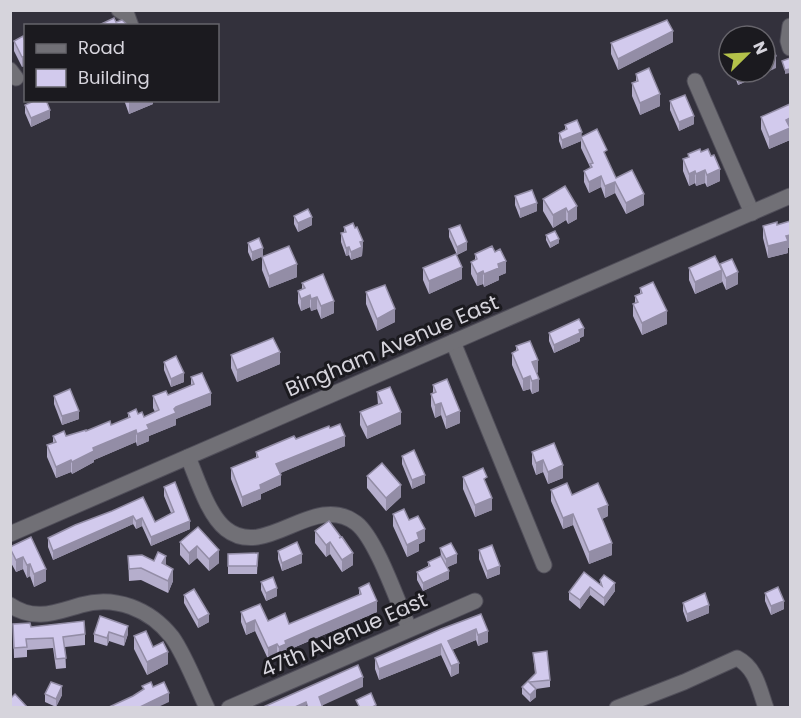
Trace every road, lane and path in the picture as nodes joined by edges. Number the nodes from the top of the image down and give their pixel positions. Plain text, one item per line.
1 (119, 10) edge
2 (131, 24) edge
3 (790, 26) edge
4 (790, 48) edge
5 (695, 81) dead end
6 (790, 196) edge
7 (752, 213) junction
8 (453, 342) junction
9 (188, 457) junction
10 (10, 534) edge
11 (544, 565) dead end
12 (475, 601) dead end
13 (10, 605) edge
14 (409, 628) junction
15 (207, 708) edge
16 (230, 708) edge
17 (617, 708) edge
18 (766, 708) edge

1 - 2 street
3 - 4 street
5 - 7 street
6 - 7 street, Bingham Avenue East
7 - 8 street, Bingham Avenue East
8 - 9 street, Bingham Avenue East
8 - 11 street
9 - 10 street, Bingham Avenue East
9 - 14 street
12 - 14 street, 47th Avenue East
13 - 15 street
14 - 16 street, 47th Avenue East
17 - 18 street

